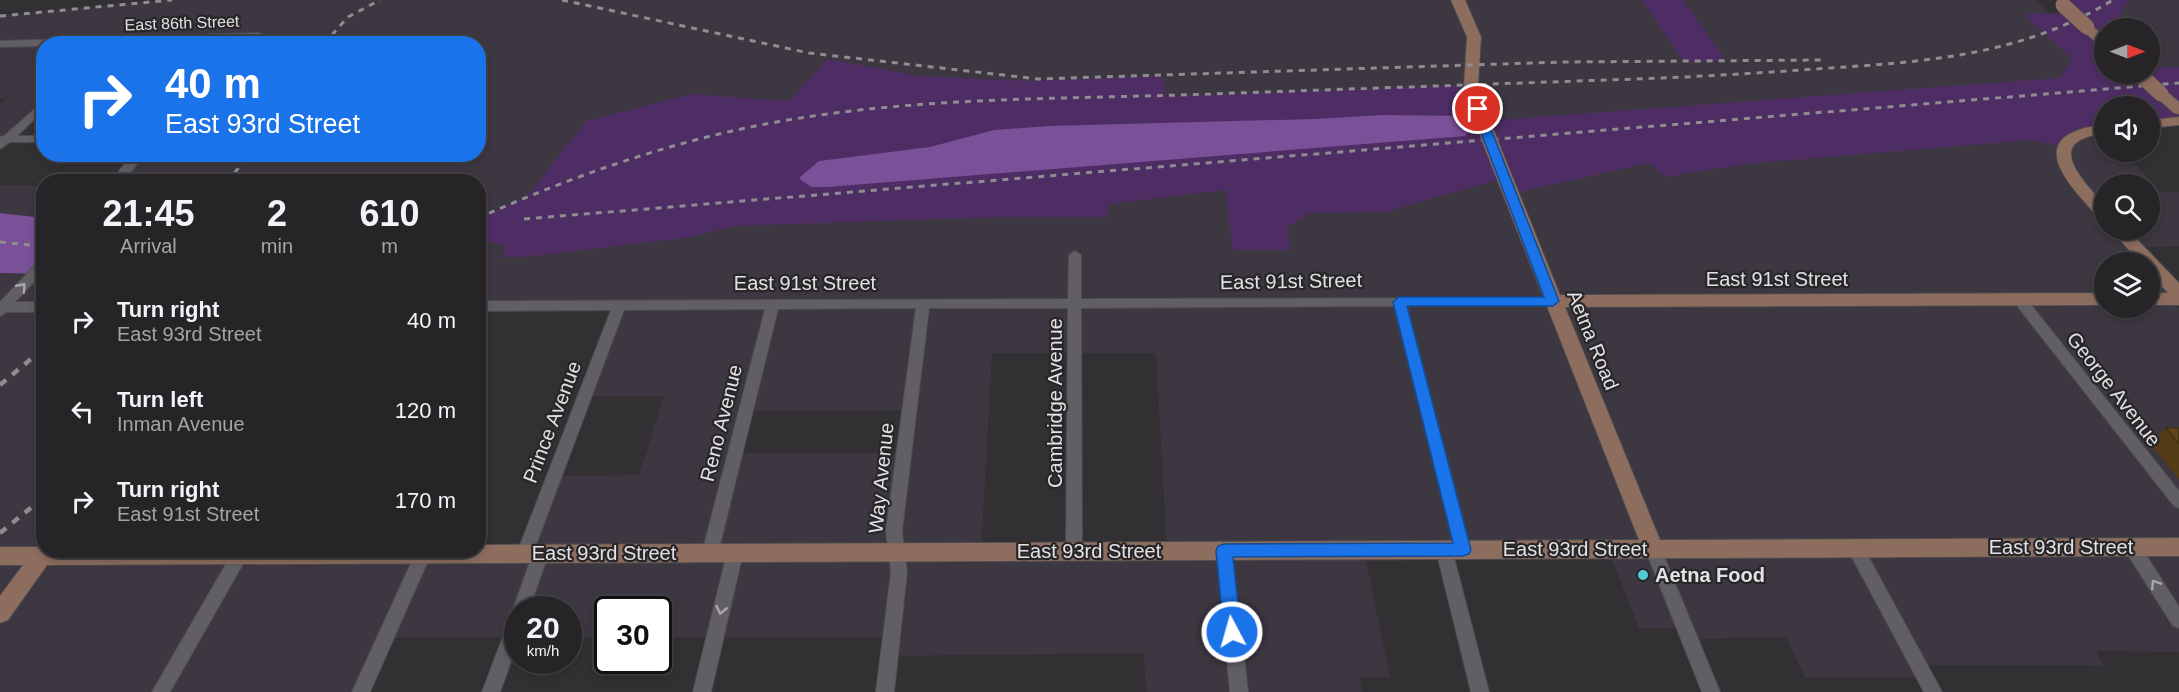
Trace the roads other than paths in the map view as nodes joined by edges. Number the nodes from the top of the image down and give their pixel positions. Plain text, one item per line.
1 (1458, 0) edge
2 (2060, 2) edge
3 (2094, 33) edge
4 (36, 43) edge
5 (0, 44) edge
6 (2150, 84) edge
7 (2179, 110) edge
8 (36, 111) edge
9 (2179, 121) edge
10 (2160, 123) edge
11 (2094, 130) edge
12 (36, 140) edge
13 (2, 142) edge
14 (133, 162) edge
15 (123, 174) edge
16 (2094, 202) edge
17 (2128, 240) edge
18 (1075, 255) dead end
19 (36, 271) edge
20 (2179, 294) edge
21 (2019, 299) junction
22 (2094, 299) edge
23 (2160, 299) edge
24 (2179, 299) edge
25 (1553, 301) junction
26 (1399, 302) junction
27 (773, 304) junction
28 (923, 304) junction
29 (1075, 304) junction
30 (486, 306) edge
31 (619, 306) junction
32 (36, 307) edge
33 (1, 309) edge
34 (2179, 502) edge
35 (2132, 547) junction
36 (2179, 547) edge
37 (1855, 548) junction
38 (1653, 549) junction
39 (1454, 550) junction
40 (1074, 551) junction
41 (1224, 551) junction
42 (896, 552) junction
43 (710, 553) junction
44 (735, 553) junction
45 (486, 554) edge
46 (533, 554) junction
47 (36, 555) edge
48 (0, 556) edge
49 (39, 558) edge
50 (238, 558) edge
51 (421, 558) edge
52 (524, 596) edge
53 (0, 613) edge
54 (2179, 621) edge
55 (504, 656) edge
56 (161, 692) edge
57 (361, 692) edge
58 (491, 692) edge
59 (702, 692) edge
60 (885, 692) edge
61 (1239, 692) edge
62 (1480, 692) edge
63 (1711, 692) edge
64 (1933, 692) edge

1 - 25 main road, Aetna Road, bridge
2 - 3 main road, bridge
4 - 5 street, East 86th Street
6 - 7 main road, bridge
8 - 13 street
9 - 10 main road
11 - 16 main road
12 - 13 street
14 - 15 street
17 - 20 main road
18 - 29 street, Cambridge Avenue
33 -> 19 street
21 - 22 main road, East 91st Street
21 - 25 main road, East 91st Street
21 - 34 street, George Avenue
23 - 24 main road
25 - 26 street, East 91st Street
25 - 38 main road, Aetna Road
26 - 29 street, East 91st Street
26 - 39 street
27 - 28 street, East 91st Street
27 - 31 street, East 91st Street
27 - 43 street, Reno Avenue
28 - 29 street, East 91st Street
28 - 42 street, Way Avenue
29 - 40 street, Cambridge Avenue
30 - 31 street, East 91st Street
31 - 46 street, Prince Avenue
32 - 33 street
35 - 36 main road, East 93rd Street
35 - 37 main road, East 93rd Street
54 -> 35 street
37 - 38 main road, East 93rd Street
37 - 64 street
38 - 39 main road, East 93rd Street
38 - 63 street, Aetna Road
39 - 41 main road, East 93rd Street
39 - 62 street
40 - 41 main road, East 93rd Street
40 - 42 main road, East 93rd Street
41 - 61 street
42 - 44 main road, East 93rd Street
42 - 60 street, Way Avenue
43 - 44 main road, East 93rd Street
43 - 46 main road, East 93rd Street
44 -> 59 street
45 - 46 main road, East 93rd Street
46 - 52 street, Prince Avenue
47 - 48 main road, East 93rd Street
49 - 53 main road
50 - 56 street
51 - 57 street
55 - 58 street

